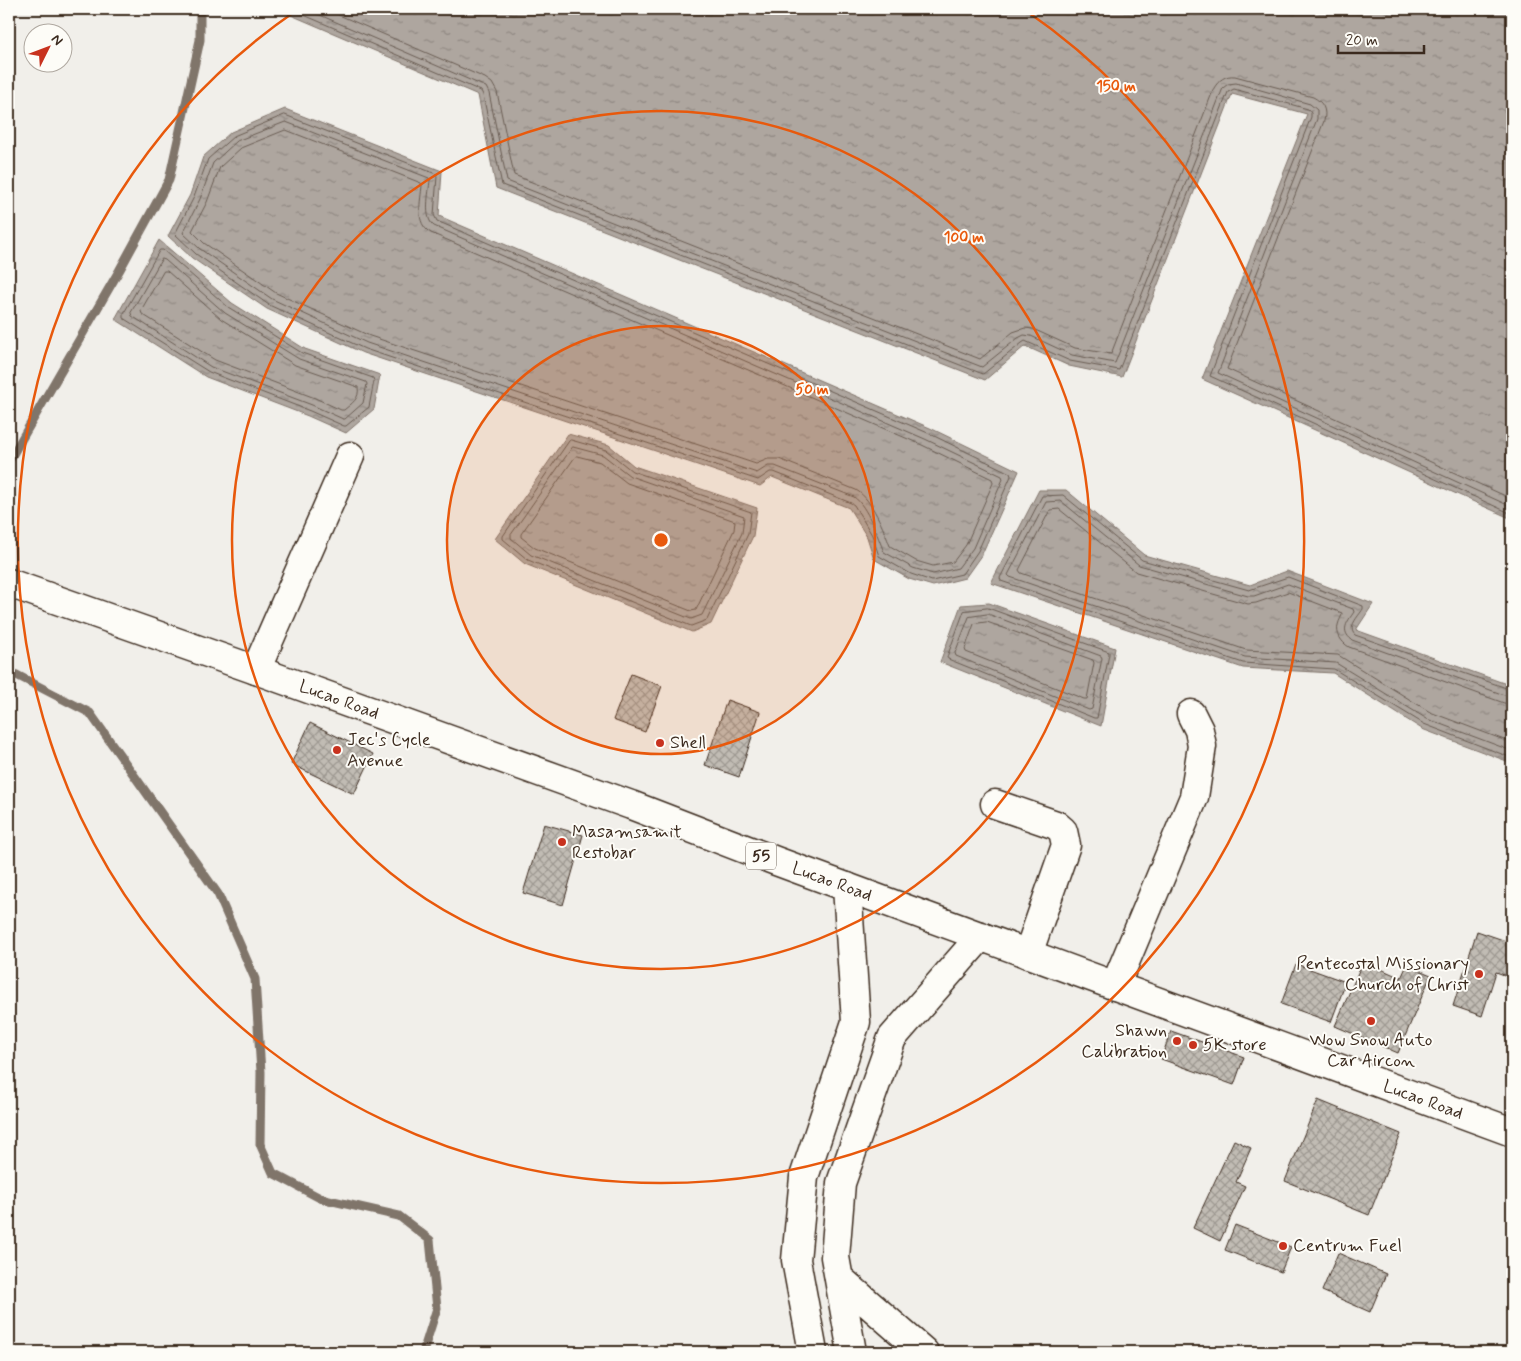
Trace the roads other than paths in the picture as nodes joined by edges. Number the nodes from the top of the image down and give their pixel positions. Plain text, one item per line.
1 (350, 456) dead end
2 (9, 583) edge
3 (256, 670) junction
4 (1191, 714) dead end
5 (995, 804) dead end
6 (847, 887) junction
7 (981, 936) junction
8 (1028, 954) junction
9 (1115, 986) junction
10 (856, 1022) junction
11 (892, 1038) junction
12 (1512, 1132) edge
13 (838, 1278) junction
14 (812, 1352) edge
15 (852, 1352) edge
16 (924, 1352) edge

1 - 3 main road
2 - 3 main road, Lucao Road / 55
3 - 6 main road, Lucao Road / 55
4 - 9 main road
5 - 8 main road
6 - 7 main road, Lucao Road / 55
6 - 10 main road
7 - 8 main road, Lucao Road / 55
7 - 11 main road
8 - 9 main road, Lucao Road / 55
9 - 12 main road, Lucao Road / 55
10 - 11 main road
10 - 14 main road
11 - 13 main road
13 - 15 main road
13 - 16 main road

